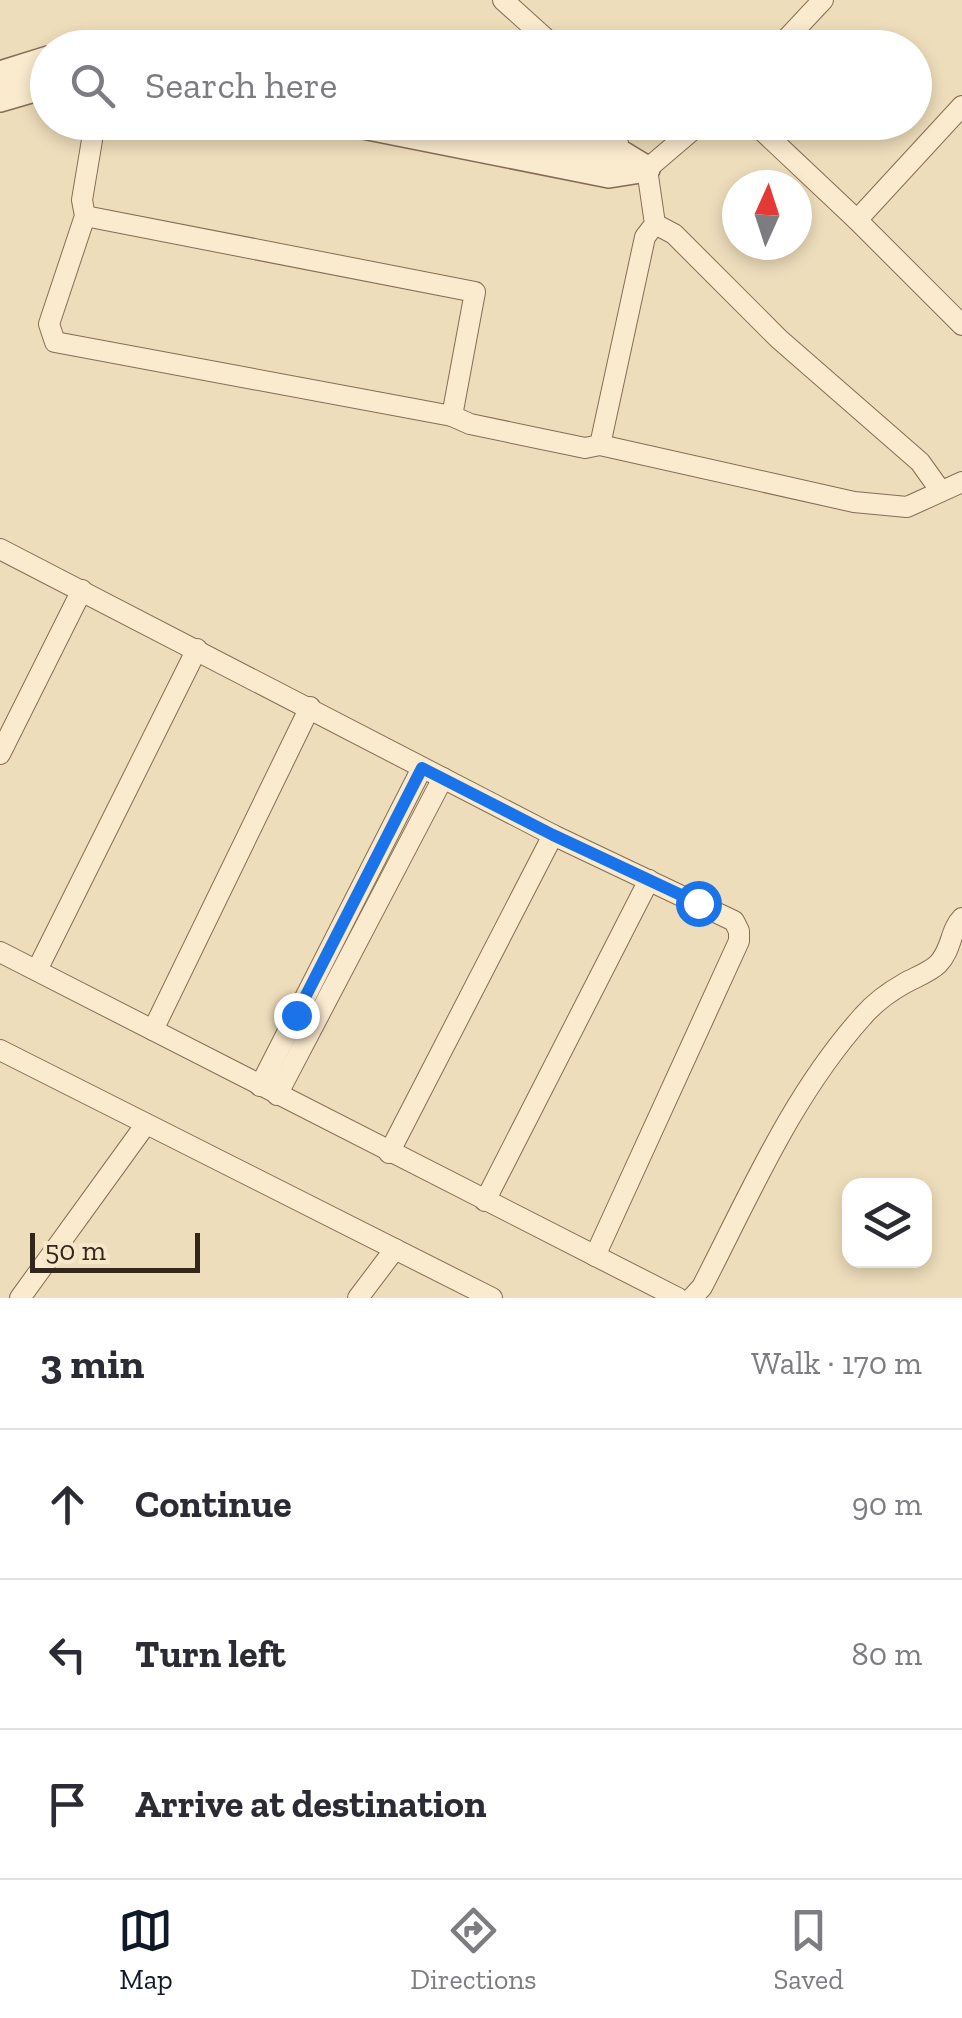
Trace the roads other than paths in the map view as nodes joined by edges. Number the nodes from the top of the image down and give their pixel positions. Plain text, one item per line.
1 (503, 0) edge
2 (823, 0) edge
3 (536, 30) edge
4 (795, 30) edge
5 (30, 65) edge
6 (0, 74) edge
7 (30, 90) edge
8 (0, 99) edge
9 (962, 106) edge
10 (932, 139) edge
11 (92, 140) edge
12 (433, 140) edge
13 (557, 140) edge
14 (618, 140) edge
15 (681, 140) edge
16 (772, 140) edge
17 (931, 140) edge
18 (620, 152) junction
19 (647, 169) junction
20 (85, 216) junction
21 (857, 220) junction
22 (654, 224) junction
23 (962, 324) edge
24 (452, 416) junction
25 (600, 445) junction
26 (962, 482) edge
27 (940, 490) junction
28 (0, 549) edge
29 (82, 590) junction
30 (197, 649) junction
31 (310, 707) junction
32 (0, 754) edge
33 (422, 768) junction
34 (442, 778) junction
35 (553, 835) junction
36 (649, 880) junction
37 (962, 918) edge
38 (0, 952) edge
39 (36, 970) junction
40 (152, 1030) junction
41 (0, 1050) edge
42 (269, 1091) junction
43 (146, 1124) junction
44 (390, 1153) junction
45 (485, 1201) junction
46 (394, 1249) junction
47 (595, 1256) junction
48 (20, 1298) edge
49 (358, 1298) edge
50 (492, 1298) edge
51 (678, 1298) edge
52 (692, 1298) edge

1 - 3 street
2 - 4 street
5 - 6 street
7 - 8 street
9 - 10 street
11 - 20 street
12 - 19 street
13 - 18 street
14 - 18 street
15 - 19 street
16 - 21 street
17 - 21 street
18 - 19 street
19 - 22 street
20 - 24 street
20 - 24 street
21 - 23 street
22 - 25 street
22 - 27 street
24 - 25 street
25 - 27 street
26 - 27 street
28 - 29 street
29 - 30 street
29 - 32 street
30 - 31 street
30 - 39 street
31 - 33 street
31 - 40 street
33 - 34 street
33 - 42 street
34 - 35 street
34 - 42 street
35 - 36 street
35 - 44 street
36 - 45 street
36 - 47 street
37 - 52 street
38 - 39 street
39 - 40 street
40 - 42 street
41 - 43 street
42 - 44 street
43 - 46 street
43 - 48 street
44 - 45 street
45 - 47 street
46 - 49 street
46 - 50 street
47 - 51 street

